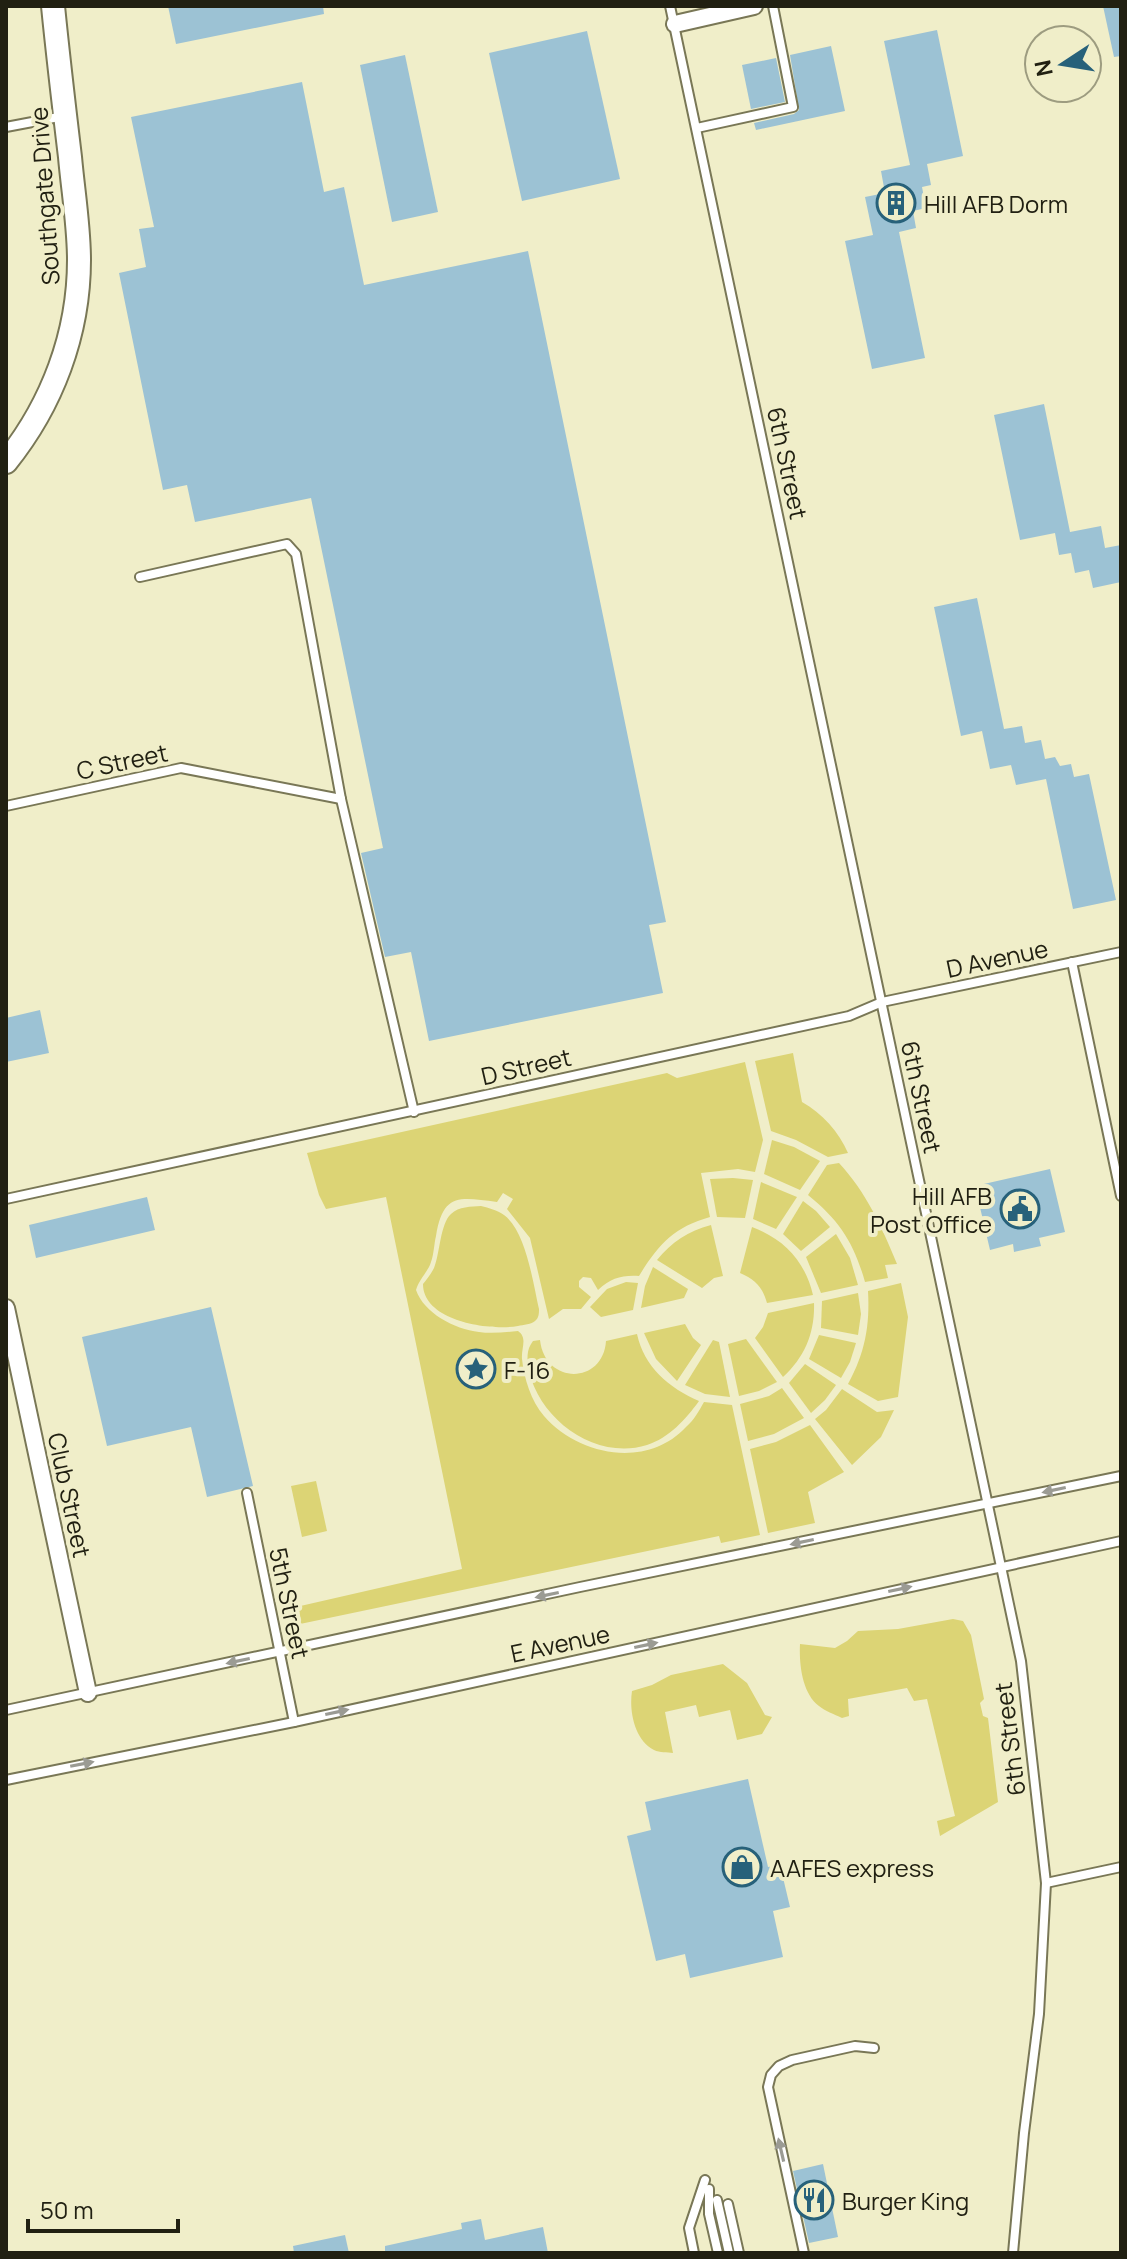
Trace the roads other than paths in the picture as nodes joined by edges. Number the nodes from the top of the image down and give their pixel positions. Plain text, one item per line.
1 (53, 6) edge
2 (670, 6) edge
3 (754, 6) edge
4 (773, 6) edge
5 (675, 24) junction
6 (65, 115) junction
7 (6, 127) edge
8 (697, 128) junction
9 (6, 462) edge
10 (140, 577) dead end
11 (341, 799) junction
12 (6, 806) edge
13 (1121, 952) edge
14 (1072, 962) junction
15 (882, 1002) junction
16 (414, 1112) junction
17 (1121, 1196) edge
18 (6, 1199) edge
19 (6, 1308) edge
20 (1121, 1476) edge
21 (247, 1493) dead end
22 (988, 1504) junction
23 (1121, 1541) edge
24 (1001, 1567) junction
25 (280, 1652) junction
26 (88, 1693) junction
27 (6, 1710) edge
28 (294, 1722) junction
29 (6, 1780) edge
30 (1121, 1867) edge
31 (1046, 1883) junction
32 (874, 2048) dead end
33 (717, 2200) dead end
34 (728, 2204) dead end
35 (694, 2253) edge
36 (718, 2253) edge
37 (729, 2253) edge
38 (739, 2253) edge
39 (804, 2253) edge
40 (1013, 2253) edge

1 - 6 main road, Southgate Drive
2 - 5 lane, 6th Street
3 - 5 street
4 - 8 lane
5 - 8 lane, 6th Street
6 - 7 lane
6 - 9 main road, Southgate Drive
8 - 15 lane, 6th Street
10 - 11 lane
11 - 12 lane, C Street
11 - 16 lane
13 - 14 lane, D Avenue
14 - 15 lane, D Avenue
14 - 17 lane
15 - 16 lane, D Street
15 - 22 lane, 6th Street
16 - 18 lane, D Street
19 - 26 street, Club Street
20 -> 22 lane, E Avenue
21 - 25 lane, 5th Street
22 - 24 lane, 6th Street
22 -> 25 lane, E Avenue
23 - 24 lane, E Avenue
28 -> 24 lane, E Avenue
24 - 31 lane, 6th Street
25 -> 26 lane, E Avenue
25 - 28 lane, 5th Street
26 - 27 lane, E Avenue
29 -> 28 lane, E Avenue
30 - 31 lane
31 - 40 lane, 6th Street
39 -> 32 lane
33 - 37 lane
34 - 38 lane
35 - 36 lane

